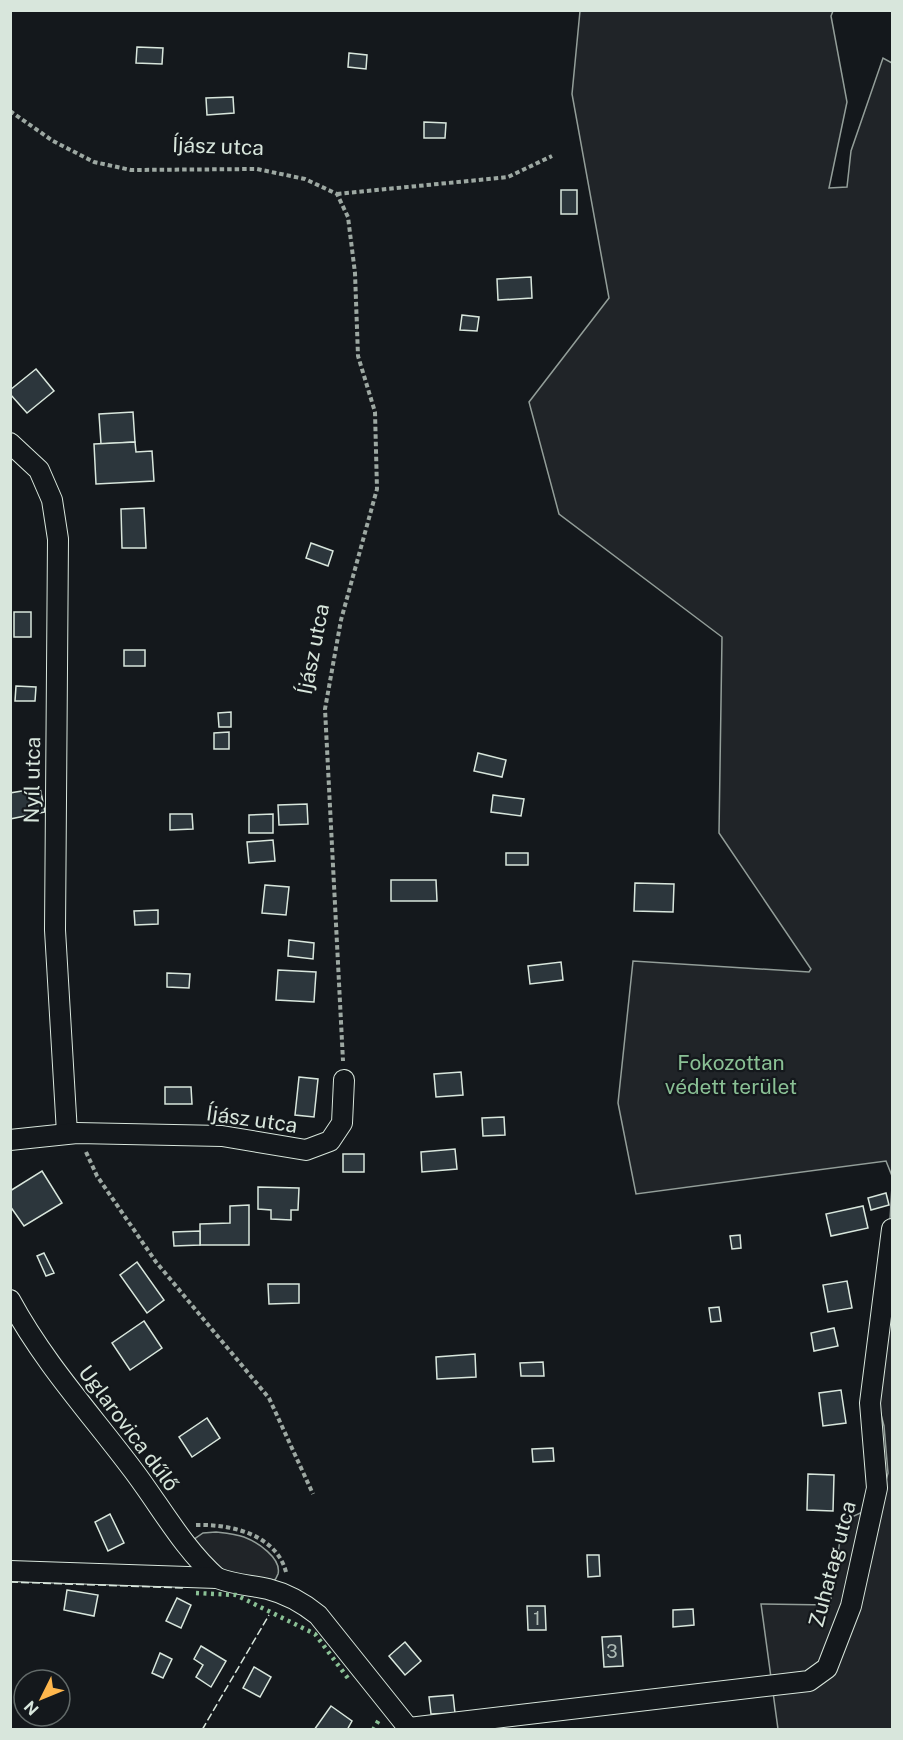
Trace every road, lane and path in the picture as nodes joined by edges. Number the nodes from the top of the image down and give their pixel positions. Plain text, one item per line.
1 (10, 111) edge
2 (552, 156) dead end
3 (337, 194) junction
4 (10, 443) edge
5 (344, 1080) joint
6 (72, 1133) junction
7 (10, 1140) edge
8 (892, 1229) edge
9 (10, 1300) edge
10 (313, 1494) dead end
11 (174, 1528) junction
12 (10, 1571) edge
13 (217, 1578) junction
14 (284, 1594) junction
15 (409, 1729) edge

1 - 3 path, Íjász utca
2 - 3 path
3 - 5 path, Íjász utca
4 - 6 street, Nyíl utca
5 - 6 street, Íjász utca
6 - 7 street, Íjász utca
6 - 10 path
8 - 15 street, Zuhatag utca
9 - 11 street, Uglarovica dűlő
11 - 13 street, Uglarovica dűlő
11 - 14 path
12 - 13 street
13 - 14 street
14 - 15 street

